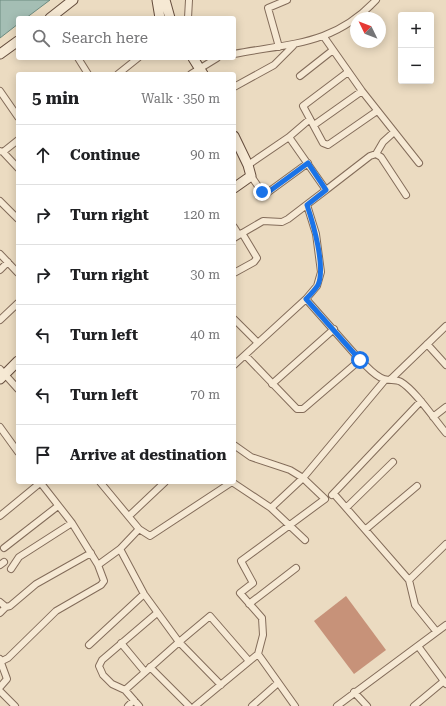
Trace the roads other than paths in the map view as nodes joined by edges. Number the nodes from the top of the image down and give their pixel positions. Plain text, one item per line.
1 (73, 0) edge
2 (157, 0) edge
3 (165, 0) edge
4 (189, 0) edge
5 (287, 0) edge
6 (376, 0) edge
7 (54, 16) edge
8 (160, 16) edge
9 (169, 16) edge
10 (188, 16) edge
11 (324, 37) junction
12 (16, 42) edge
13 (293, 45) junction
14 (279, 47) junction
15 (333, 50) junction
16 (0, 54) edge
17 (236, 54) edge
18 (79, 60) edge
19 (136, 60) edge
20 (194, 60) edge
21 (214, 60) edge
22 (202, 70) edge
23 (87, 72) edge
24 (120, 72) edge
25 (348, 72) junction
26 (300, 76) dead end
27 (236, 86) edge
28 (0, 91) edge
29 (362, 91) junction
30 (377, 111) junction
31 (16, 114) edge
32 (312, 122) junction
33 (394, 132) junction
34 (289, 137) junction
35 (236, 140) edge
36 (16, 142) edge
37 (2, 152) edge
38 (376, 154) junction
39 (308, 163) junction
40 (419, 163) dead end
41 (248, 165) junction
42 (16, 166) edge
43 (251, 176) junction
44 (236, 187) edge
45 (326, 190) junction
46 (406, 195) dead end
47 (0, 200) edge
48 (307, 205) junction
49 (16, 217) edge
50 (238, 235) edge
51 (0, 254) edge
52 (8, 262) junction
53 (0, 270) edge
54 (16, 270) edge
55 (236, 272) edge
56 (306, 299) junction
57 (16, 305) edge
58 (0, 320) edge
59 (236, 321) edge
60 (446, 326) edge
61 (334, 329) junction
62 (257, 342) junction
63 (428, 344) junction
64 (245, 355) junction
65 (360, 360) junction
66 (16, 363) edge
67 (236, 363) edge
68 (446, 365) edge
69 (2, 374) edge
70 (388, 380) junction
71 (272, 384) junction
72 (16, 387) edge
73 (421, 401) junction
74 (446, 407) edge
75 (433, 417) junction
76 (0, 427) edge
77 (446, 433) edge
78 (236, 446) edge
79 (16, 449) edge
80 (393, 462) dead end
81 (303, 478) junction
82 (38, 484) edge
83 (42, 484) edge
84 (102, 484) edge
85 (163, 484) edge
86 (229, 484) edge
87 (235, 484) edge
88 (417, 486) dead end
89 (334, 494) junction
90 (325, 499) junction
91 (58, 506) junction
92 (347, 507) junction
93 (271, 508) junction
94 (0, 516) edge
95 (129, 516) junction
96 (72, 523) junction
97 (289, 524) junction
98 (139, 529) junction
99 (366, 529) junction
100 (306, 540) dead end
101 (446, 544) edge
102 (4, 548) dead end
103 (120, 549) junction
104 (91, 553) junction
105 (98, 565) junction
106 (296, 568) dead end
107 (11, 569) dead end
108 (409, 580) junction
109 (144, 594) junction
110 (0, 602) edge
111 (249, 604) junction
112 (6, 607) junction
113 (0, 612) edge
114 (157, 612) junction
115 (446, 625) edge
116 (436, 632) junction
117 (179, 642) junction
118 (121, 643) junction
119 (89, 645) dead end
120 (418, 646) junction
121 (258, 654) junction
122 (0, 660) edge
123 (249, 661) junction
124 (150, 667) junction
125 (145, 672) junction
126 (445, 682) edge
127 (278, 683) junction
128 (221, 685) junction
129 (0, 687) edge
130 (125, 690) junction
131 (0, 691) edge
132 (354, 692) junction
133 (134, 700) junction
134 (15, 706) edge
135 (128, 706) edge
136 (139, 706) edge
137 (189, 706) edge
138 (195, 706) edge
139 (252, 706) edge
140 (295, 706) edge
141 (336, 706) edge
142 (367, 706) edge
143 (414, 706) edge

1 - 7 street
2 - 8 street
3 - 9 street
4 - 10 street
5 - 14 street
6 - 11 street
11 - 13 street
11 - 15 street
12 - 16 street
13 - 14 street
13 - 27 street
14 - 17 street
15 - 25 street
15 - 26 street
18 - 23 street
19 - 24 street
20 - 22 street
21 - 22 street
25 - 29 street
25 - 32 street
28 - 31 street
29 - 30 street
29 - 32 street
30 - 32 street
30 - 33 street
32 - 34 street
33 - 38 street
33 - 40 street
34 - 39 street
34 - 41 street
35 - 41 street
36 - 37 street
37 - 42 street
38 - 45 street
38 - 46 street
39 - 43 street
39 - 45 street
41 - 43 street
43 - 44 street
45 - 48 street
47 - 49 street
48 - 50 street
48 - 56 street
50 - 55 street
51 - 52 street
52 - 53 street
52 - 54 street
56 - 61 street
56 - 62 street
57 - 58 street
59 - 62 street
60 - 63 street
61 - 65 street
61 - 71 street
62 - 64 street
63 - 68 street
63 - 70 street
64 - 67 street
64 - 71 street
65 - 70 street
65 - 71 street
66 - 69 street
69 - 72 street
70 - 73 street
70 - 81 street
73 - 75 street
73 - 89 street
74 - 75 street
75 - 77 street
76 - 79 street
78 - 81 street
80 - 92 street
81 - 90 street
81 - 93 street
82 - 94 street
83 - 91 street
84 - 95 street
85 - 95 street
86 - 98 street
87 - 93 street
88 - 99 street
89 - 90 street
89 - 92 street
90 - 97 street
91 - 96 street
91 - 102 street
92 - 99 street
93 - 97 street
95 - 98 street
96 - 104 street
96 - 107 street
97 - 100 street
97 - 111 street
98 - 103 street
99 - 108 street
101 - 108 street
103 - 105 street
103 - 109 street
104 - 105 street
104 - 112 street
105 - 122 street
106 - 111 street
108 - 116 street
109 - 114 street
109 - 119 street
110 - 112 street
111 - 121 street
112 - 113 street
114 - 117 street
114 - 118 street
115 - 116 street
116 - 120 street
117 - 123 street
117 - 124 street
117 - 128 street
118 - 125 street
118 - 130 street
120 - 126 street
120 - 132 street
121 - 123 street
121 - 127 street
122 - 129 street
123 - 128 street
124 - 125 street
124 - 137 street
125 - 130 street
126 - 143 street
127 - 139 street
127 - 140 street
128 - 138 street
130 - 133 street
131 - 134 street
132 - 141 street
132 - 142 street
133 - 135 street
133 - 136 street

